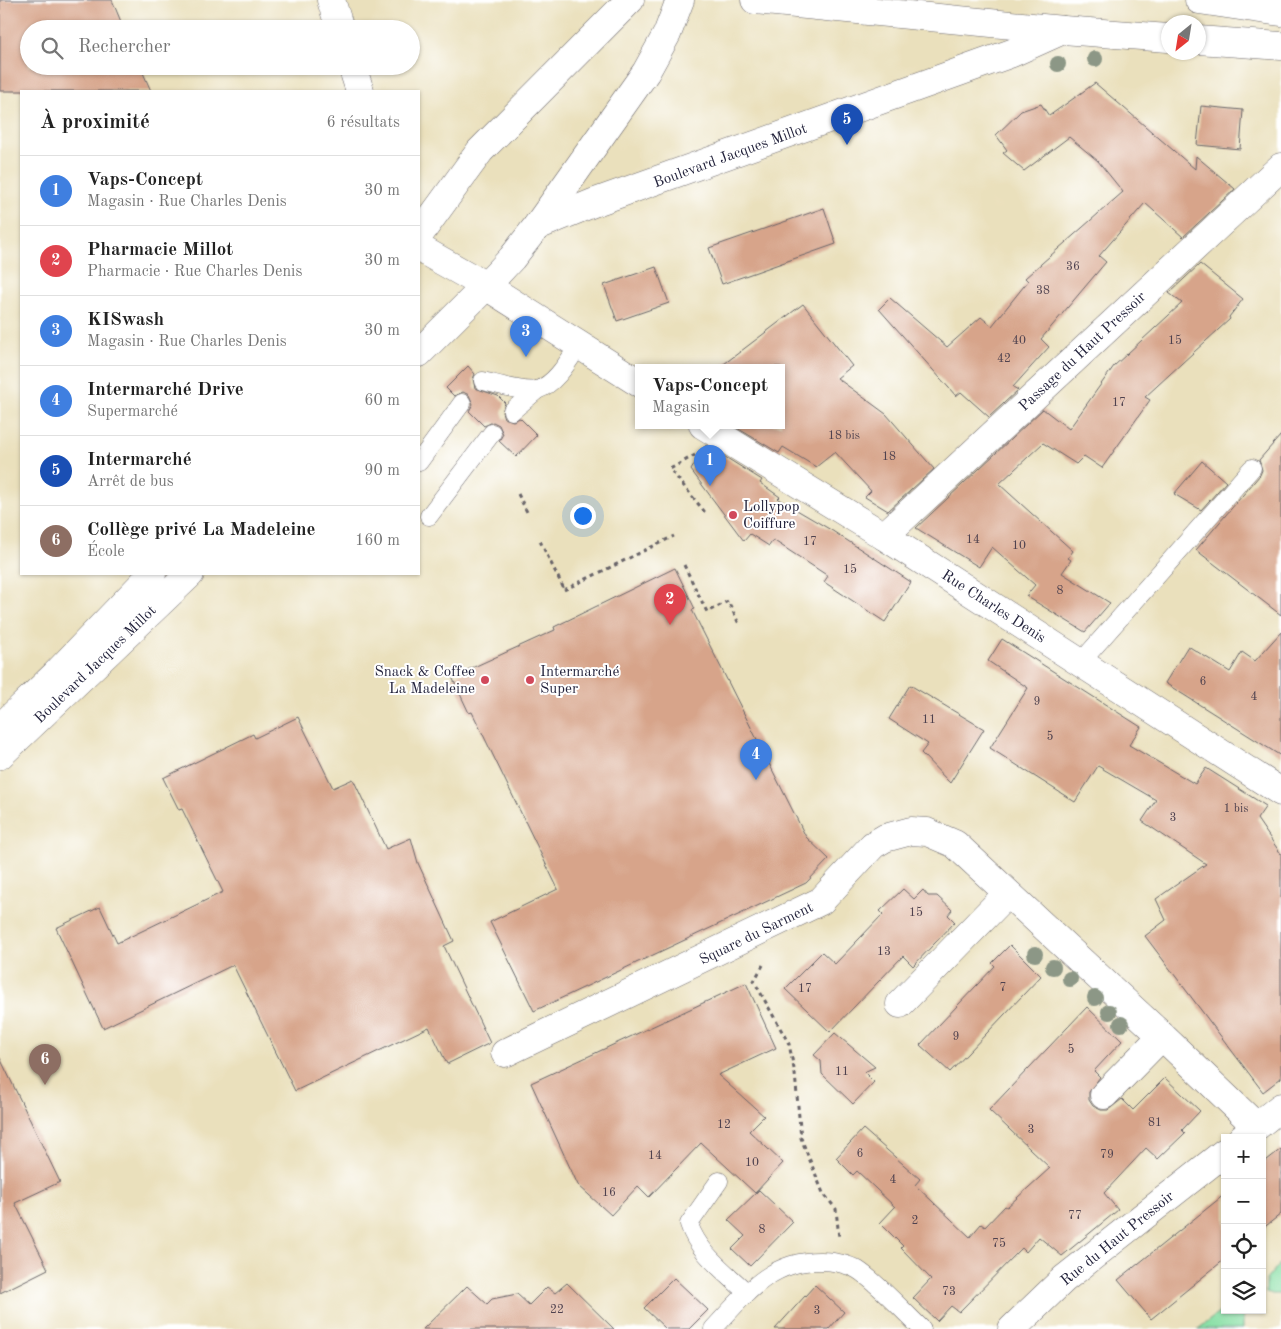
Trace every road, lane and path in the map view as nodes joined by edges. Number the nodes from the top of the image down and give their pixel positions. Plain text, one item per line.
1 (331, 0) edge
2 (630, 0) edge
3 (680, 0) edge
4 (756, 0) edge
5 (1199, 0) edge
6 (1281, 12) edge
7 (337, 20) edge
8 (1063, 30) junction
9 (1161, 37) edge
10 (1206, 41) edge
11 (1281, 46) edge
12 (355, 75) edge
13 (360, 90) edge
14 (1281, 167) edge
15 (537, 226) junction
16 (420, 233) edge
17 (420, 249) edge
18 (486, 286) junction
19 (579, 344) junction
20 (420, 353) edge
21 (635, 379) edge
22 (483, 381) dead end
23 (537, 390) junction
24 (462, 403) dead end
25 (512, 411) dead end
26 (713, 431) edge
27 (492, 433) dead end
28 (699, 452) dead end
29 (420, 461) edge
30 (1252, 468) dead end
31 (518, 494) dead end
32 (528, 514) dead end
33 (700, 514) dead end
34 (429, 516) dead end
35 (674, 536) dead end
36 (884, 536) junction
37 (540, 541) dead end
38 (684, 565) dead end
39 (151, 575) edge
40 (189, 575) edge
41 (740, 626) dead end
42 (1081, 662) junction
43 (0, 728) edge
44 (0, 755) edge
45 (1281, 792) edge
46 (1007, 894) junction
47 (766, 958) dead end
48 (900, 1004) dead end
49 (1162, 1036) junction
50 (505, 1053) dead end
51 (1104, 1095) dead end
52 (1281, 1107) edge
53 (1249, 1132) edge
54 (1221, 1155) edge
55 (719, 1181) dead end
56 (839, 1244) dead end
57 (748, 1293) junction
58 (713, 1329) edge
59 (922, 1329) edge
60 (1012, 1329) edge

1 - 7 street
2 - 16 street
3 - 15 street
4 - 8 street, Boulevard Jacques Millot
5 - 6 street
8 - 9 street, Boulevard Jacques Millot
8 - 15 street, Boulevard Jacques Millot
10 - 11 street
12 - 13 street
14 - 36 street, Passage du Haut Pressoir
15 - 18 street
17 - 18 street
18 - 19 street
18 - 20 street
19 - 21 street
19 - 23 lane
22 - 23 lane
23 - 25 lane
24 - 29 lane
26 - 36 street, Rue Charles Denis
27 - 34 lane
28 - 33 path
30 - 42 lane
31 - 32 path
35 - 37 path
36 - 42 street, Rue Charles Denis
38 - 41 path
39 - 43 street, Boulevard Jacques Millot
40 - 44 street, Boulevard Jacques Millot
42 - 45 street, Rue Charles Denis
46 - 48 street
46 - 49 street, Square du Sarment
46 - 50 street, Square du Sarment
47 - 56 path
49 - 51 street
49 - 53 street, Square du Sarment
52 - 53 street
54 - 60 street, Rue du Haut Pressoir
55 - 57 lane
57 - 58 lane
57 - 59 lane

